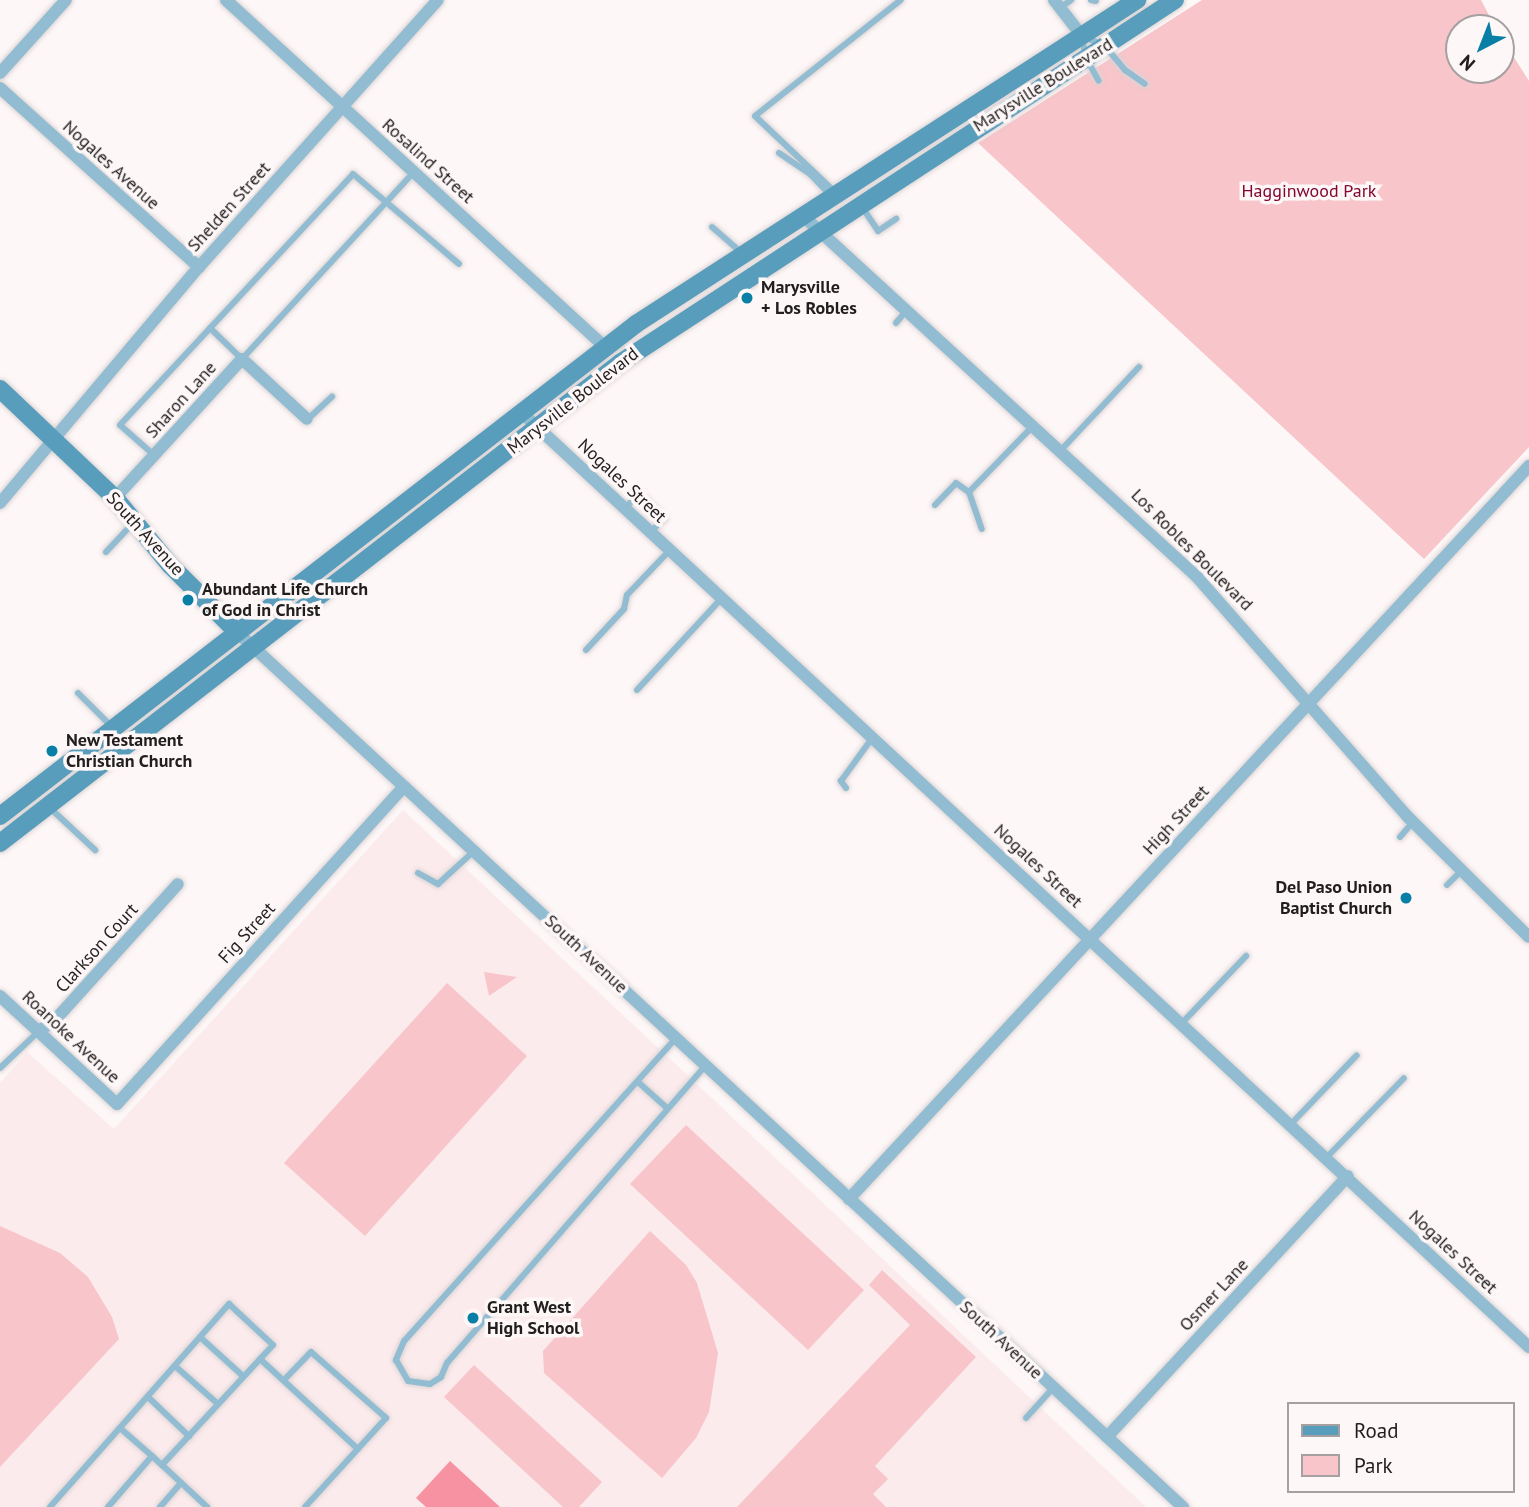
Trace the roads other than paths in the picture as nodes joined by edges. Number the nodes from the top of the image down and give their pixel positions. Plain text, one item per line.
1 (66, 0) edge
2 (226, 0) edge
3 (438, 0) edge
4 (901, 0) edge
5 (1071, 0) edge
6 (1137, 0) edge
7 (1175, 0) edge
8 (1057, 4) edge
9 (1082, 36) junction
10 (1104, 46) junction
11 (1086, 58) junction
12 (0, 73) edge
13 (1099, 81) dead end
14 (1145, 84) dead end
15 (0, 88) edge
16 (343, 107) junction
17 (779, 153) dead end
18 (414, 172) junction
19 (834, 195) junction
20 (387, 203) junction
21 (859, 203) junction
22 (802, 215) junction
23 (896, 219) dead end
24 (712, 227) dead end
25 (819, 230) junction
26 (743, 255) junction
27 (458, 264) dead end
28 (199, 267) junction
29 (907, 310) junction
30 (895, 323) dead end
31 (209, 328) junction
32 (606, 347) junction
33 (242, 359) junction
34 (620, 363) junction
35 (1139, 367) dead end
36 (0, 389) edge
37 (332, 397) dead end
38 (522, 412) junction
39 (307, 419) joint
40 (1034, 425) junction
41 (539, 428) junction
42 (53, 443) junction
43 (1061, 450) junction
44 (154, 455) junction
45 (1529, 466) edge
46 (969, 492) junction
47 (452, 495) junction
48 (115, 498) junction
49 (0, 503) edge
50 (935, 505) dead end
51 (625, 508) junction
52 (385, 517) junction
53 (134, 522) junction
54 (982, 529) dead end
55 (651, 532) junction
56 (670, 550) junction
57 (106, 552) dead end
58 (349, 575) junction
59 (722, 598) junction
60 (237, 632) junction
61 (254, 648) junction
62 (586, 650) dead end
63 (637, 690) dead end
64 (78, 693) dead end
65 (1310, 702) junction
66 (114, 728) junction
67 (873, 737) junction
68 (404, 786) junction
69 (846, 788) dead end
70 (48, 807) junction
71 (0, 816) edge
72 (1413, 822) junction
73 (1400, 837) dead end
74 (0, 843) edge
75 (95, 850) dead end
76 (476, 850) junction
77 (1460, 872) junction
78 (418, 873) dead end
79 (178, 884) dead end
80 (1447, 886) dead end
81 (1529, 937) edge
82 (1090, 938) junction
83 (1246, 956) dead end
84 (0, 996) edge
85 (1182, 1023) junction
86 (39, 1031) junction
87 (676, 1038) junction
88 (1357, 1055) dead end
89 (705, 1066) junction
90 (0, 1068) edge
91 (1404, 1078) dead end
92 (638, 1082) junction
93 (117, 1104) joint
94 (667, 1108) junction
95 (1291, 1124) junction
96 (1327, 1157) junction
97 (1348, 1176) junction
98 (849, 1199) junction
99 (200, 1337) junction
100 (1529, 1347) edge
101 (260, 1359) junction
102 (175, 1366) junction
103 (243, 1376) junction
104 (284, 1380) junction
105 (1053, 1388) junction
106 (148, 1397) junction
107 (218, 1404) junction
108 (1026, 1418) dead end
109 (120, 1428) junction
110 (189, 1436) junction
111 (1107, 1437) junction
112 (358, 1449) junction
113 (152, 1456) junction
114 (162, 1465) junction
115 (181, 1483) junction
116 (50, 1507) edge
117 (108, 1507) edge
118 (160, 1507) edge
119 (207, 1507) edge
120 (305, 1507) edge
121 (1183, 1507) edge

1 - 12 street
2 - 16 street, Rosalind Street
3 - 16 street, Shelden Street
4 - 19 lane
5 - 8 lane
6 - 9 main road, Marysville Boulevard
7 - 10 main road, Marysville Boulevard
8 - 9 street
9 - 10 lane
9 - 11 lane
9 - 19 main road, Marysville Boulevard
10 - 11 main road, Marysville Boulevard
10 - 14 lane
11 - 13 lane
11 - 21 main road, Marysville Boulevard
15 - 28 street, Nogales Avenue
16 - 18 street, Rosalind Street
16 - 28 street, Shelden Street
17 - 19 lane
18 - 20 lane
18 - 32 street, Rosalind Street
19 - 22 main road, Marysville Boulevard
20 - 27 lane
20 - 31 lane
20 - 33 lane
21 - 23 lane
21 - 25 main road, Marysville Boulevard
22 - 25 street, Los Robles Boulevard
22 - 26 main road, Marysville Boulevard
24 - 26 lane
25 - 29 street, Los Robles Boulevard
25 - 34 main road, Marysville Boulevard
26 - 32 main road, Marysville Boulevard
28 - 42 street, Shelden Street
29 - 30 lane
29 - 40 street, Los Robles Boulevard
31 - 33 lane
31 - 44 lane
32 - 34 main road
32 - 38 main road, Marysville Boulevard
33 - 39 street, Sharon Lane
33 - 44 street, Sharon Lane
34 - 41 main road, Marysville Boulevard
35 - 43 lane
36 - 42 main road, South Avenue
37 - 39 lane
38 - 41 street, Nogales Street
38 - 52 main road, Marysville Boulevard
40 - 43 street, Los Robles Boulevard
40 - 46 lane
41 - 47 main road, Marysville Boulevard
41 - 51 street, Nogales Street
42 - 48 main road, South Avenue
42 - 49 street, Shelden Street
43 - 65 street, Los Robles Boulevard
44 - 48 street, Sharon Lane
45 - 65 street, High Street
46 - 50 lane
46 - 54 lane
47 - 52 main road
47 - 58 main road, Marysville Boulevard
48 - 53 main road, South Avenue
51 - 55 street, Nogales Street
51 - 55 lane
52 - 58 main road
52 - 60 main road, Marysville Boulevard
53 - 57 lane
53 - 60 main road, South Avenue
55 - 56 street, Nogales Street
56 - 59 street, Nogales Street
56 - 62 lane
58 - 61 main road, Marysville Boulevard
59 - 63 lane
59 - 67 street, Nogales Street
60 - 61 street, South Avenue
60 - 66 main road, Marysville Boulevard
61 - 68 street, South Avenue
61 - 70 main road, Marysville Boulevard
64 - 66 lane
65 - 72 street, Los Robles Boulevard
65 - 82 street, High Street
66 - 71 main road, Marysville Boulevard
67 - 69 lane
67 - 82 street, Nogales Street
68 - 76 street, South Avenue
68 - 93 street, Fig Street
70 - 74 main road, Marysville Boulevard
70 - 75 lane
72 - 73 lane
72 - 77 street, Los Robles Boulevard
76 - 78 lane
76 - 87 street, South Avenue
77 - 80 lane
77 - 81 street, Los Robles Boulevard
79 - 86 street, Clarkson Court
82 - 85 street, Nogales Street
82 - 98 street, High Street
83 - 85 lane
84 - 86 street, Roanoke Avenue
85 - 95 street, Nogales Street
86 - 90 lane
86 - 93 street, Roanoke Avenue
87 - 89 street, South Avenue
87 - 92 lane
88 - 95 lane
89 - 94 lane
89 - 98 street, South Avenue
91 - 96 lane
92 - 94 lane
92 - 94 lane
95 - 96 street, Nogales Street
96 - 97 street, Nogales Street
97 - 100 street, Nogales Street
97 - 111 street, Osmer Lane
98 - 105 street, South Avenue
99 - 101 lane
99 - 102 lane
99 - 103 lane
101 - 103 lane
101 - 104 lane
102 - 106 lane
102 - 107 lane
103 - 107 lane
104 - 112 lane
104 - 112 lane
105 - 108 lane
105 - 111 street, South Avenue
106 - 109 lane
106 - 110 lane
107 - 110 lane
109 - 113 lane
109 - 116 lane
110 - 114 lane
111 - 121 street, South Avenue
112 - 120 lane
113 - 114 lane
113 - 117 lane
114 - 115 lane
115 - 118 lane
115 - 119 lane

